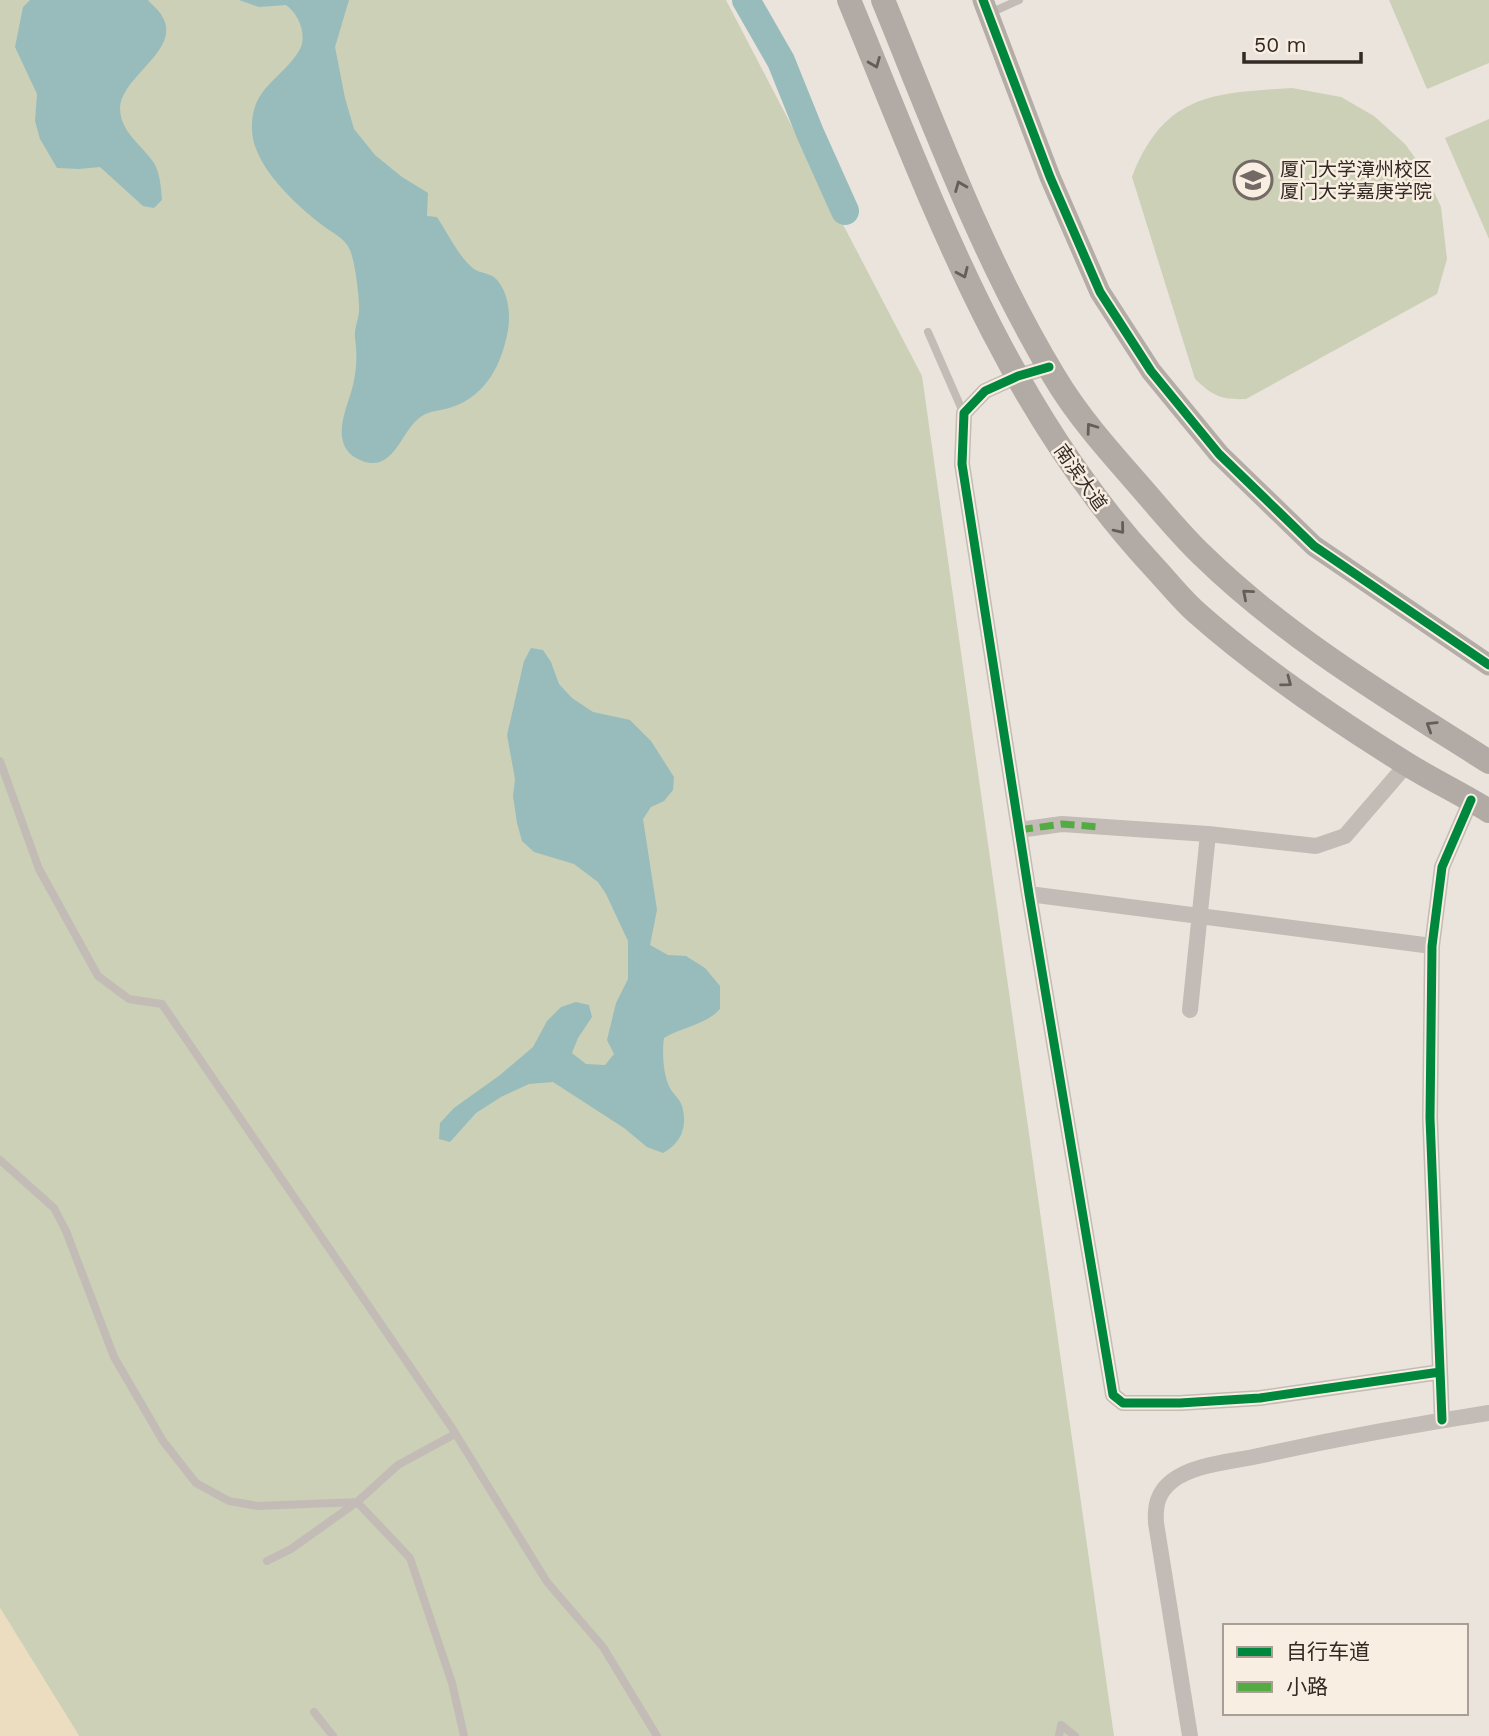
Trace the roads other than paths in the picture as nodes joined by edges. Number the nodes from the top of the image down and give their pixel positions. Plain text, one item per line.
1 (849, 0) edge
2 (883, 0) edge
3 (1019, 0) edge
4 (985, 7) edge
5 (928, 332) dead end
6 (1049, 367) junction
7 (1018, 376) junction
8 (964, 413) junction
9 (1489, 665) edge
10 (0, 761) edge
11 (1489, 762) edge
12 (1406, 764) junction
13 (1480, 805) edge
14 (1019, 830) junction
15 (1208, 834) junction
16 (1030, 894) junction
17 (1199, 916) junction
18 (1432, 946) junction
19 (1190, 1010) dead end
20 (0, 1160) edge
21 (1440, 1372) junction
22 (1489, 1413) edge
23 (1442, 1420) junction
24 (455, 1434) junction
25 (357, 1502) junction
26 (267, 1561) dead end
27 (314, 1712) dead end
28 (333, 1736) edge
29 (464, 1736) edge
30 (657, 1736) edge
31 (1059, 1736) edge
32 (1075, 1736) edge
33 (1190, 1736) edge

1 -> 7 main road, 南滨大道
6 -> 2 main road, 南滨大道
3 - 4 lane
4 - 9 street
5 - 8 lane
6 - 7 street
11 -> 6 main road, 南滨大道
7 - 8 street
7 -> 12 main road, 南滨大道
8 - 14 street
10 - 24 lane
12 - 13 main road, 南滨大道
12 - 15 street
13 - 18 street
14 - 15 street
14 - 16 street
15 - 17 street
16 - 17 street
16 - 21 street
17 - 18 street
17 - 19 street
18 - 21 street
20 - 25 lane
21 - 23 street
22 - 23 street
23 - 33 street
24 - 25 lane
24 - 30 lane
25 - 26 lane
25 - 29 lane
27 - 28 lane
31 - 32 lane

